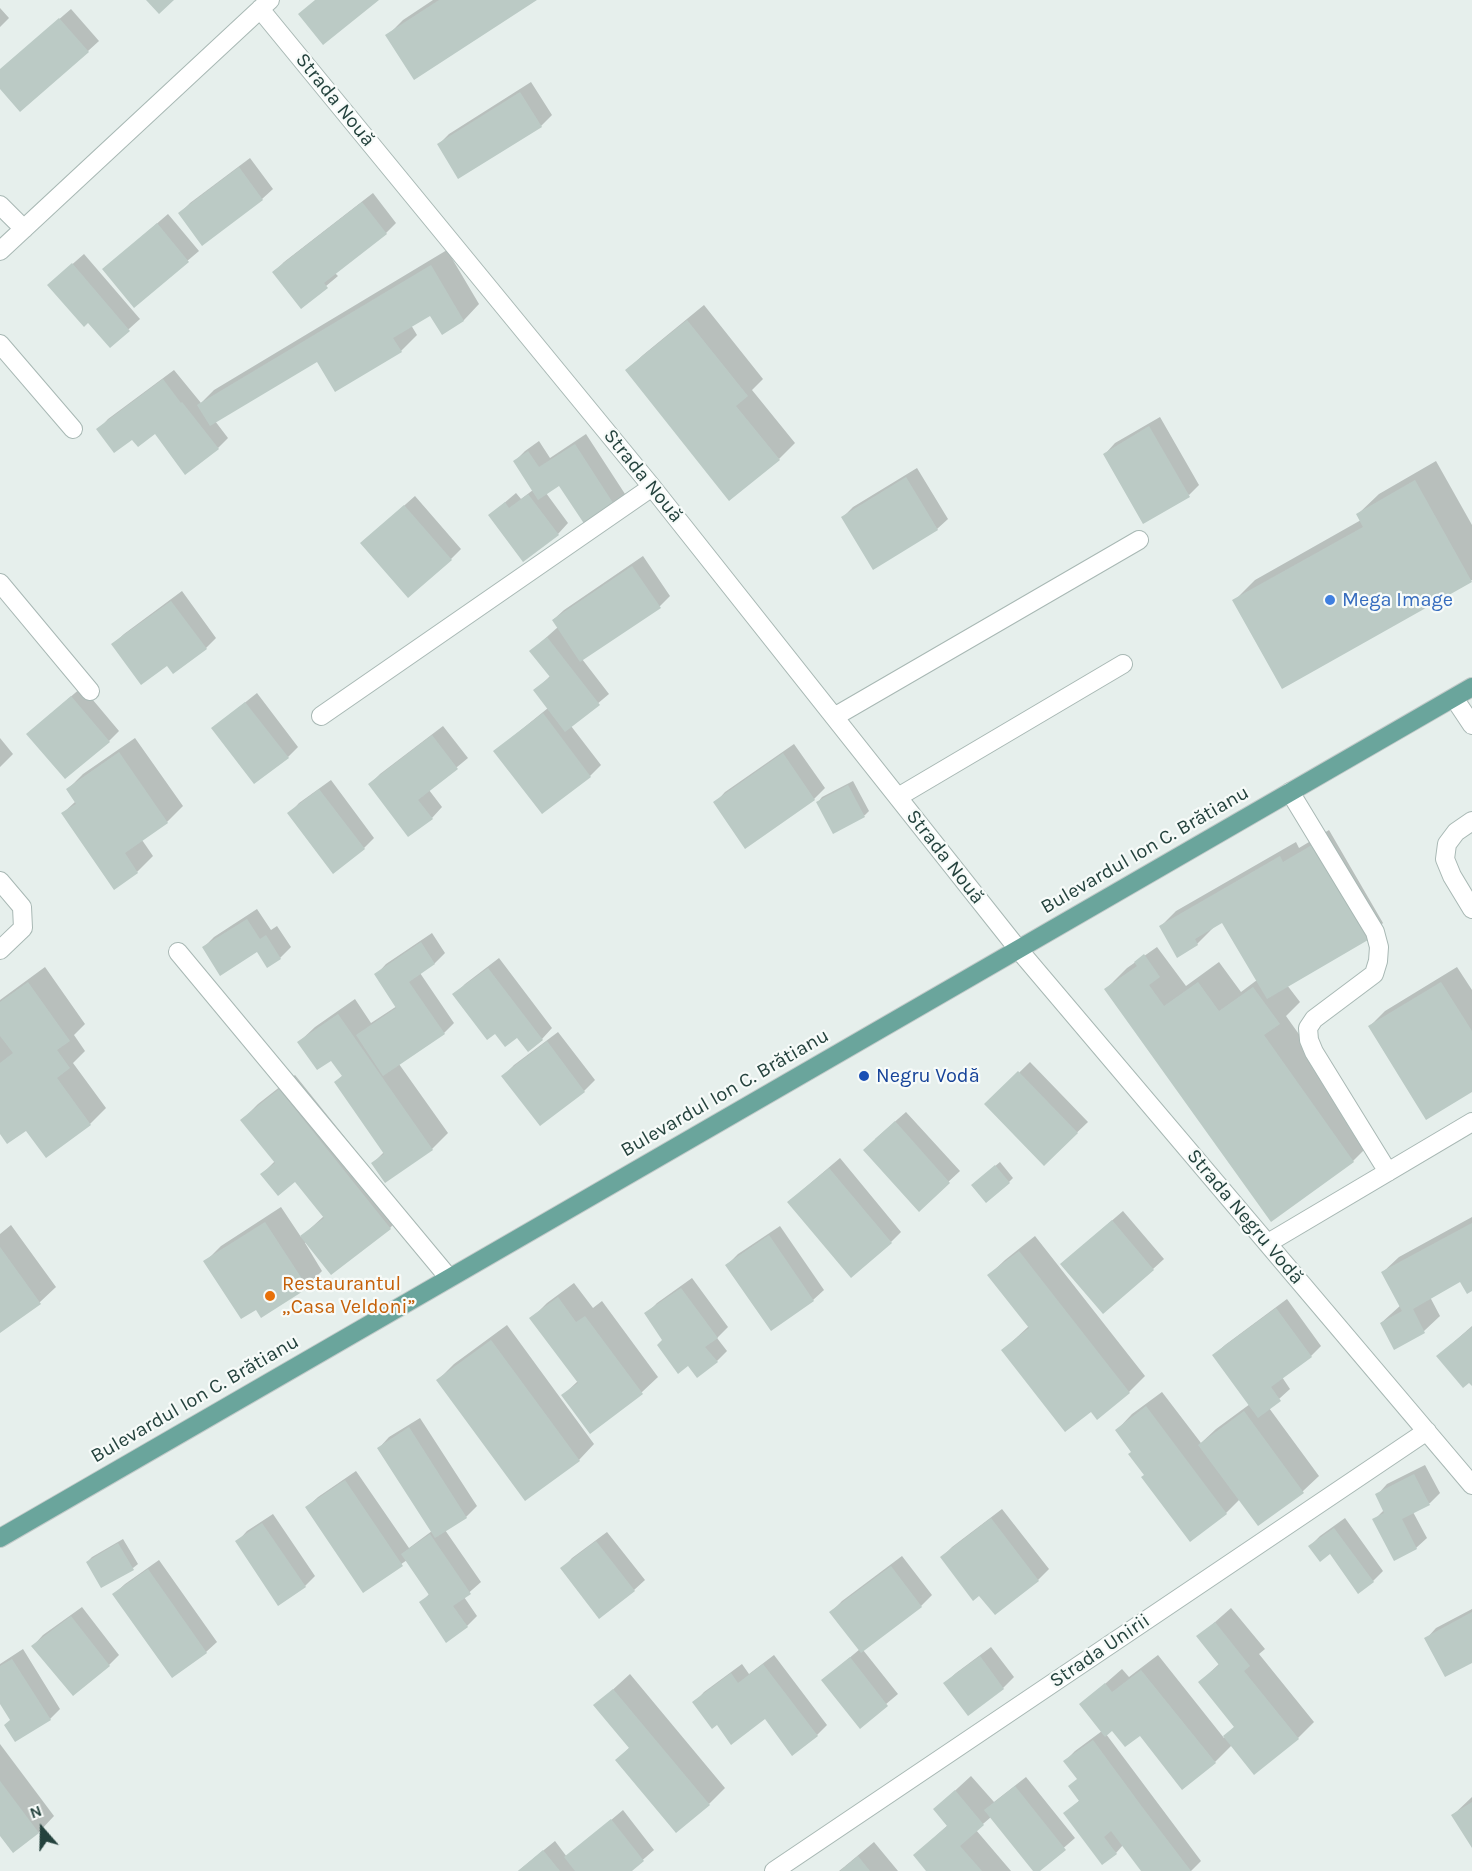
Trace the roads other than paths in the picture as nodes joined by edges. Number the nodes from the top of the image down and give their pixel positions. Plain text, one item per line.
1 (265, 4) edge
2 (0, 205) edge
3 (24, 229) junction
4 (0, 250) edge
5 (0, 345) edge
6 (73, 429) dead end
7 (652, 487) junction
8 (1138, 540) dead end
9 (0, 583) edge
10 (1123, 664) dead end
11 (1472, 687) edge
12 (90, 691) dead end
13 (1454, 698) junction
14 (321, 716) dead end
15 (834, 717) junction
16 (1472, 725) edge
17 (1290, 792) junction
18 (898, 797) junction
19 (1472, 821) edge
20 (0, 881) edge
21 (1472, 909) edge
22 (1018, 949) junction
23 (0, 950) edge
24 (178, 952) dead end
25 (1472, 1122) edge
26 (1388, 1172) junction
27 (1268, 1243) junction
28 (449, 1278) junction
29 (1427, 1431) junction
30 (1472, 1485) edge
31 (0, 1538) edge
32 (774, 1871) edge

1 - 3 street, Strada Nouă
1 - 7 street, Strada Nouă
2 - 3 street
3 - 4 street, Strada Nouă
5 - 6 street
7 - 14 street
7 - 15 street, Strada Nouă
8 - 15 street
9 - 12 street
10 - 18 street
11 - 13 main road, Bulevardul Ion C. Brătianu
13 - 16 street
13 - 17 main road, Bulevardul Ion C. Brătianu
15 - 18 street, Strada Nouă
17 - 22 main road, Bulevardul Ion C. Brătianu
17 - 26 street
18 - 22 street, Strada Nouă
19 - 21 street
20 - 23 street
22 - 27 street, Strada Negru Vodă
22 - 28 main road, Bulevardul Ion C. Brătianu
24 - 28 street
25 - 26 street
26 - 27 street
27 - 29 street, Strada Negru Vodă
28 - 31 main road, Bulevardul Ion C. Brătianu
29 - 30 street, Strada Negru Vodă
29 - 32 street, Strada Unirii

